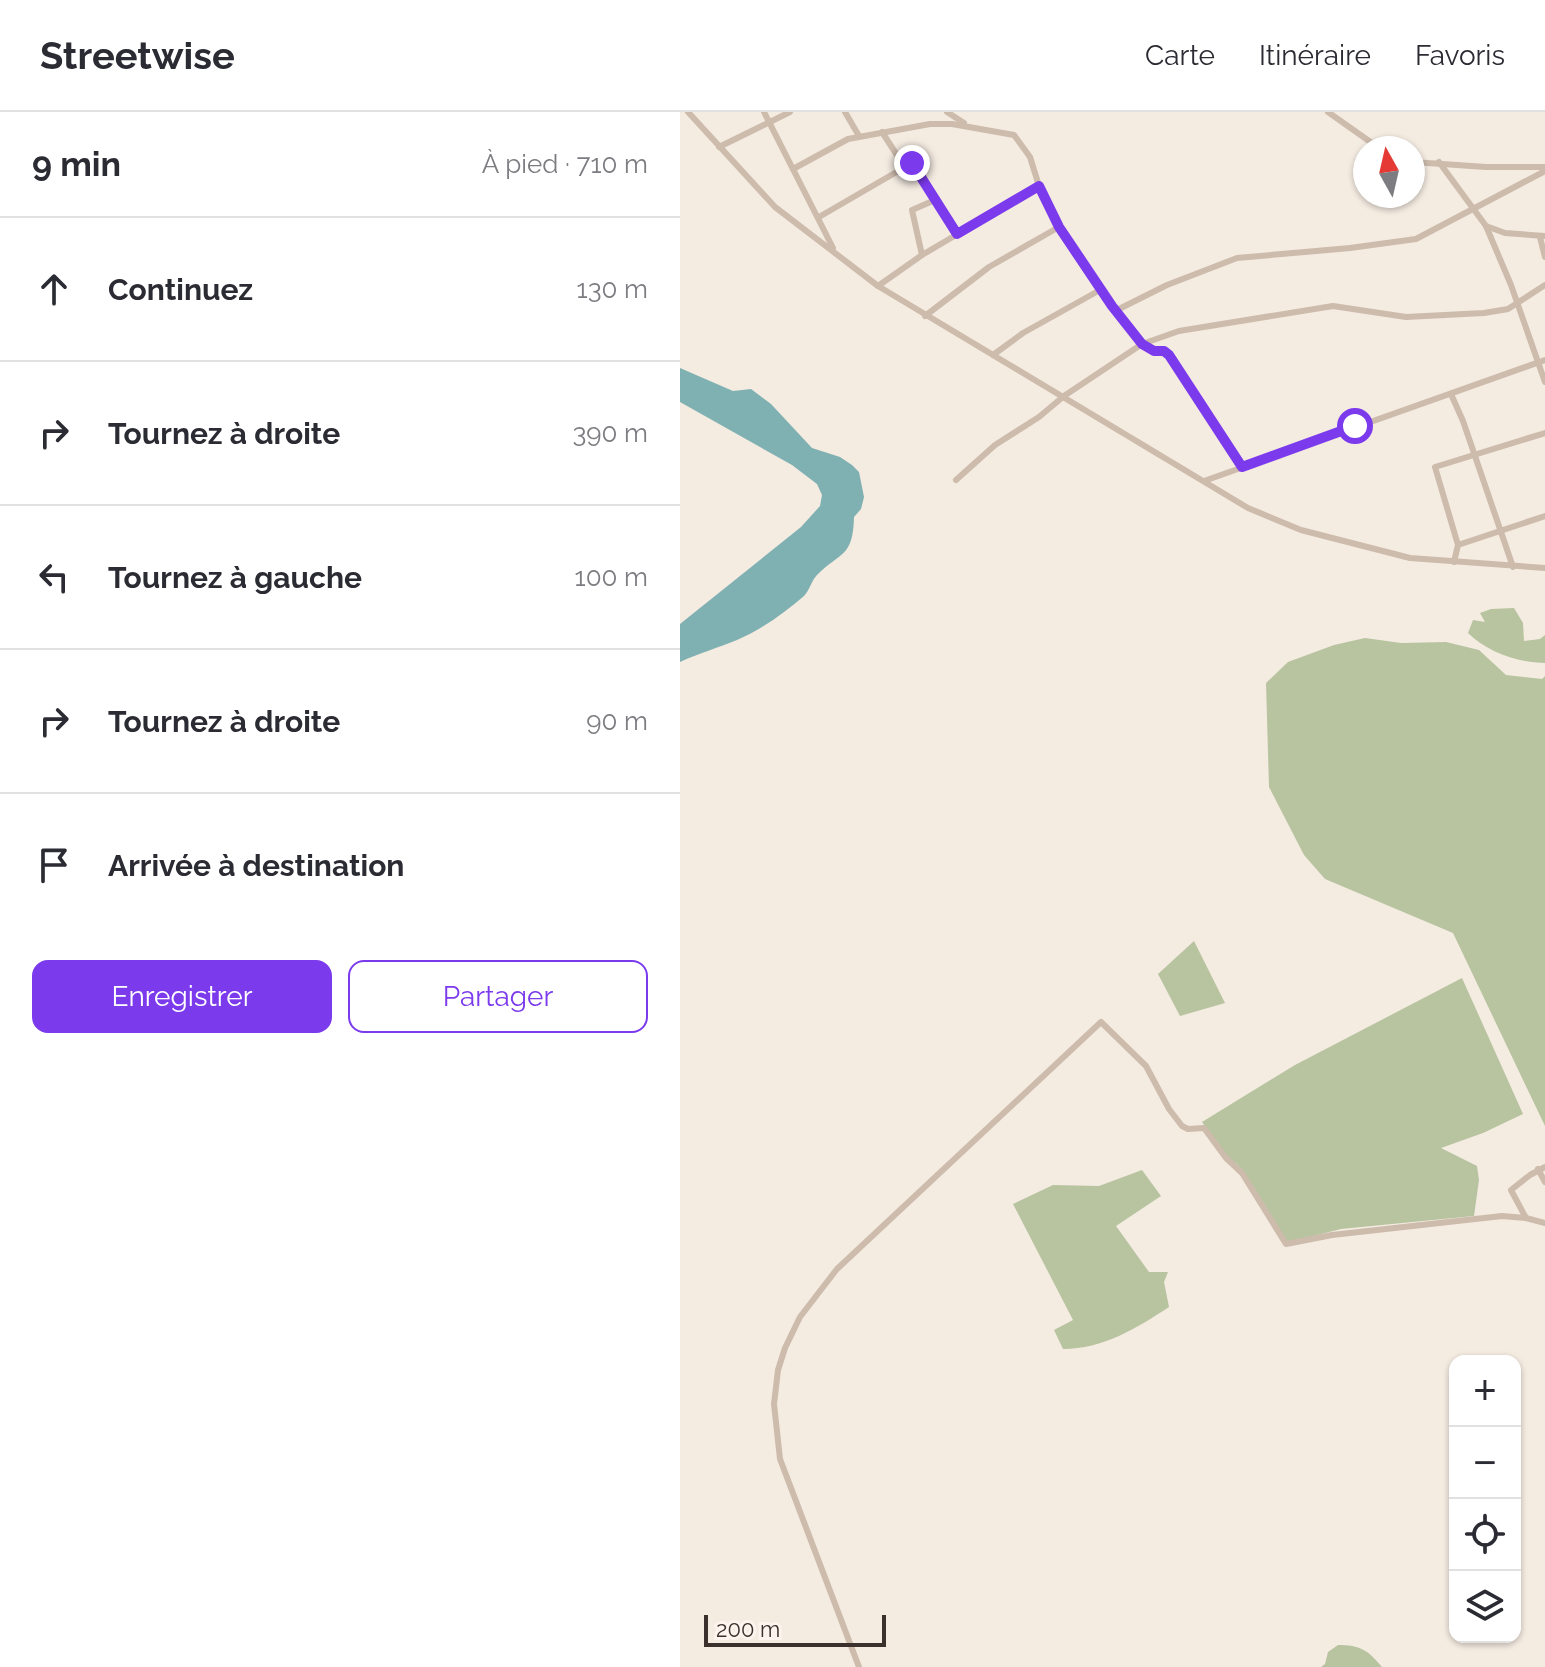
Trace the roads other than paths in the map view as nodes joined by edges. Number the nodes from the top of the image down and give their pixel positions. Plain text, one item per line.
1 (688, 112) edge
2 (764, 112) edge
3 (790, 112) edge
4 (845, 112) edge
5 (947, 112) edge
6 (1328, 112) edge
7 (770, 123) junction
8 (971, 126) junction
9 (882, 132) junction
10 (859, 136) junction
11 (1362, 136) edge
12 (719, 147) junction
13 (1425, 162) edge
14 (1439, 162) junction
15 (904, 166) junction
16 (793, 169) junction
17 (1545, 169) edge
18 (1039, 186) junction
19 (935, 200) junction
20 (1472, 208) junction
21 (819, 217) junction
22 (1486, 226) junction
23 (1059, 227) junction
24 (957, 234) junction
25 (1542, 237) edge
26 (833, 250) junction
27 (922, 255) junction
28 (1545, 257) edge
29 (1545, 285) edge
30 (878, 286) junction
31 (1100, 290) junction
32 (1517, 303) junction
33 (1115, 311) junction
34 (925, 316) junction
35 (1142, 344) junction
36 (993, 355) junction
37 (1542, 361) edge
38 (1545, 382) edge
39 (1451, 394) junction
40 (1064, 396) junction
41 (1545, 433) edge
42 (1474, 454) junction
43 (1242, 467) junction
44 (956, 480) dead end
45 (1204, 481) junction
46 (1545, 516) edge
47 (1501, 531) junction
48 (1458, 545) junction
49 (1454, 562) junction
50 (1513, 567) junction
51 (1545, 568) edge
52 (1542, 1168) edge
53 (1545, 1182) edge
54 (1526, 1218) junction
55 (1545, 1223) edge
56 (859, 1667) edge

1 - 12 street
2 - 7 street
3 - 7 street
4 - 10 street
5 - 8 street
6 - 11 street
7 - 12 street
7 - 16 street
8 - 9 street
8 - 18 street
9 - 10 street
9 - 15 street
10 - 16 street
12 - 26 street
13 - 14 street
14 - 17 street
14 - 20 street
15 - 19 street
15 - 21 street
16 - 21 street
17 - 20 street
18 - 23 street
18 - 24 street
19 - 24 street
19 - 27 street
20 - 22 street
20 - 33 street
21 - 26 street
22 - 25 street
22 - 32 street
23 - 31 street
23 - 34 street
24 - 27 street
25 - 28 street
26 - 30 street
27 - 30 street
29 - 32 street
30 - 34 street
31 - 33 street
31 - 36 street
32 - 35 street
32 - 37 street
33 - 35 street
34 - 36 street
35 - 40 street
35 - 43 street
36 - 40 street
37 - 38 street
37 - 39 street
39 - 42 street
39 - 43 street
40 - 44 street
40 - 45 street
41 - 42 street
42 - 47 street
42 - 48 street
43 - 45 street
45 - 49 street
46 - 47 street
47 - 48 street
47 - 50 street
48 - 49 street
49 - 50 street
50 - 51 street
52 - 53 street
52 - 54 street
54 - 55 street
54 - 56 street

